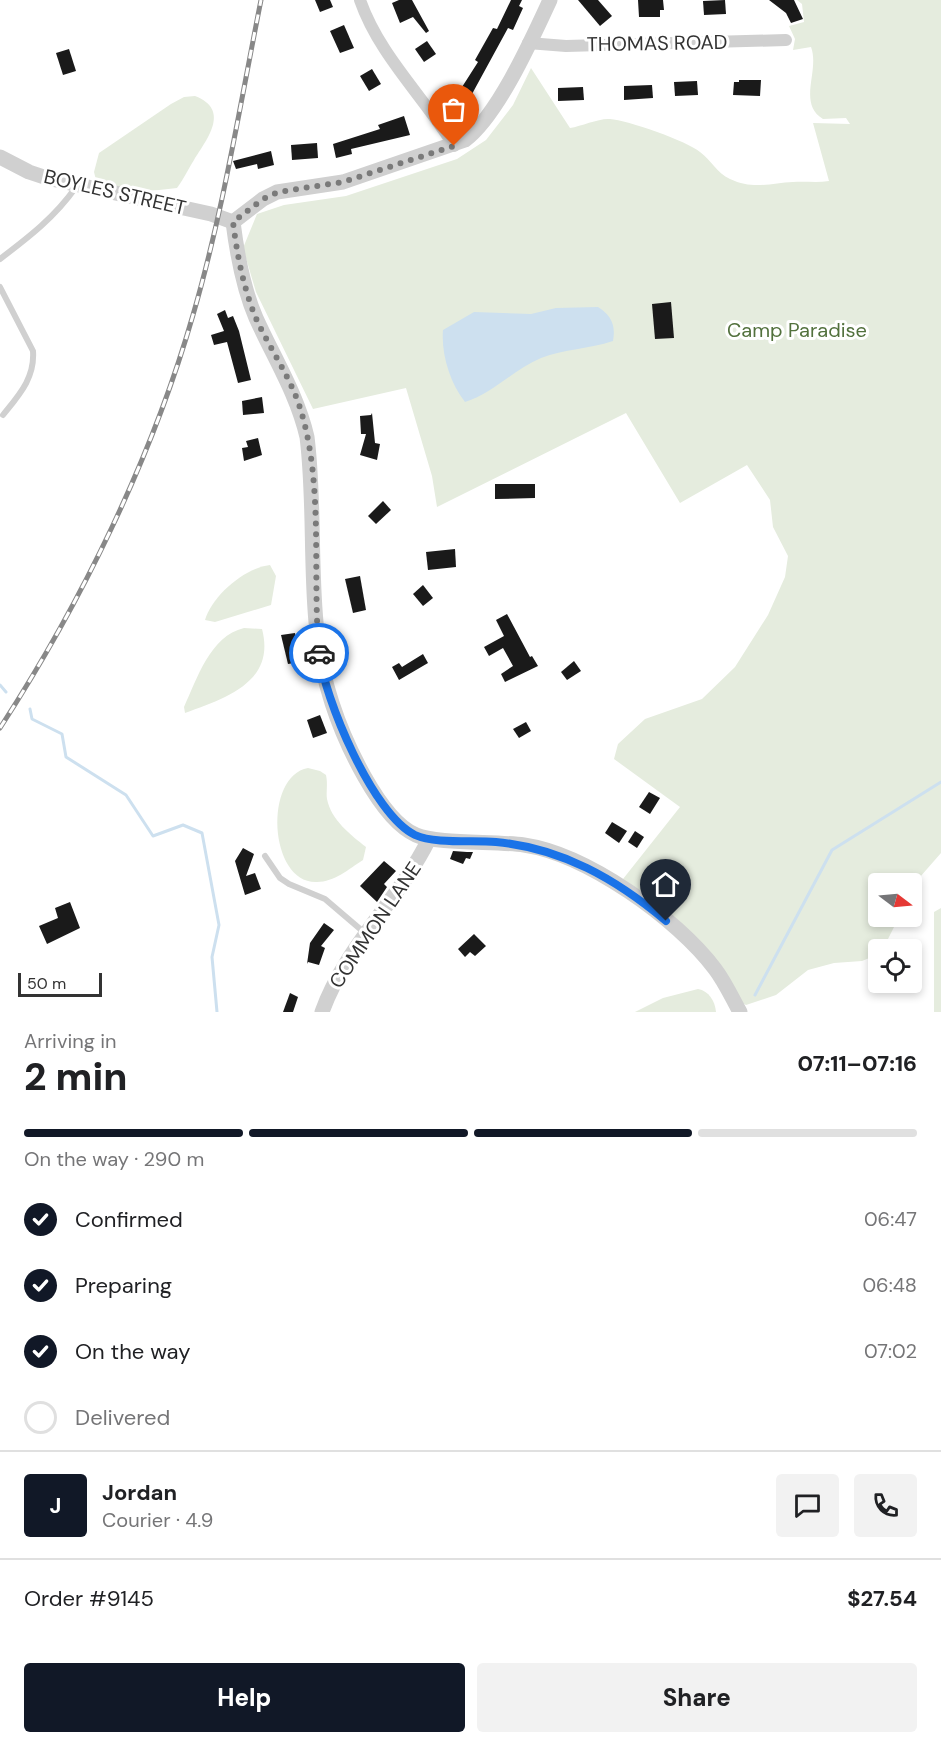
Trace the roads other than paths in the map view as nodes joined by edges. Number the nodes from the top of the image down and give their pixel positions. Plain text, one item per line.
1 (360, 0) edge
2 (550, 0) edge
3 (786, 40) dead end
4 (528, 43) junction
5 (454, 146) junction
6 (0, 157) edge
7 (76, 186) junction
8 (233, 222) junction
9 (0, 259) edge
10 (0, 287) edge
11 (3, 415) dead end
12 (429, 839) junction
13 (265, 856) dead end
14 (366, 934) junction
15 (322, 1012) edge
16 (740, 1012) edge

1 - 5 street
2 - 4 street
3 - 4 street, THOMAS ROAD
4 - 5 street
5 - 8 street
6 - 7 street, BOYLES STREET
7 - 8 street, BOYLES STREET
7 - 9 lane
8 - 12 street
10 - 11 lane
12 - 14 street, COMMON LANE
12 - 16 street
13 - 14 lane
14 - 15 street, COMMON LANE

